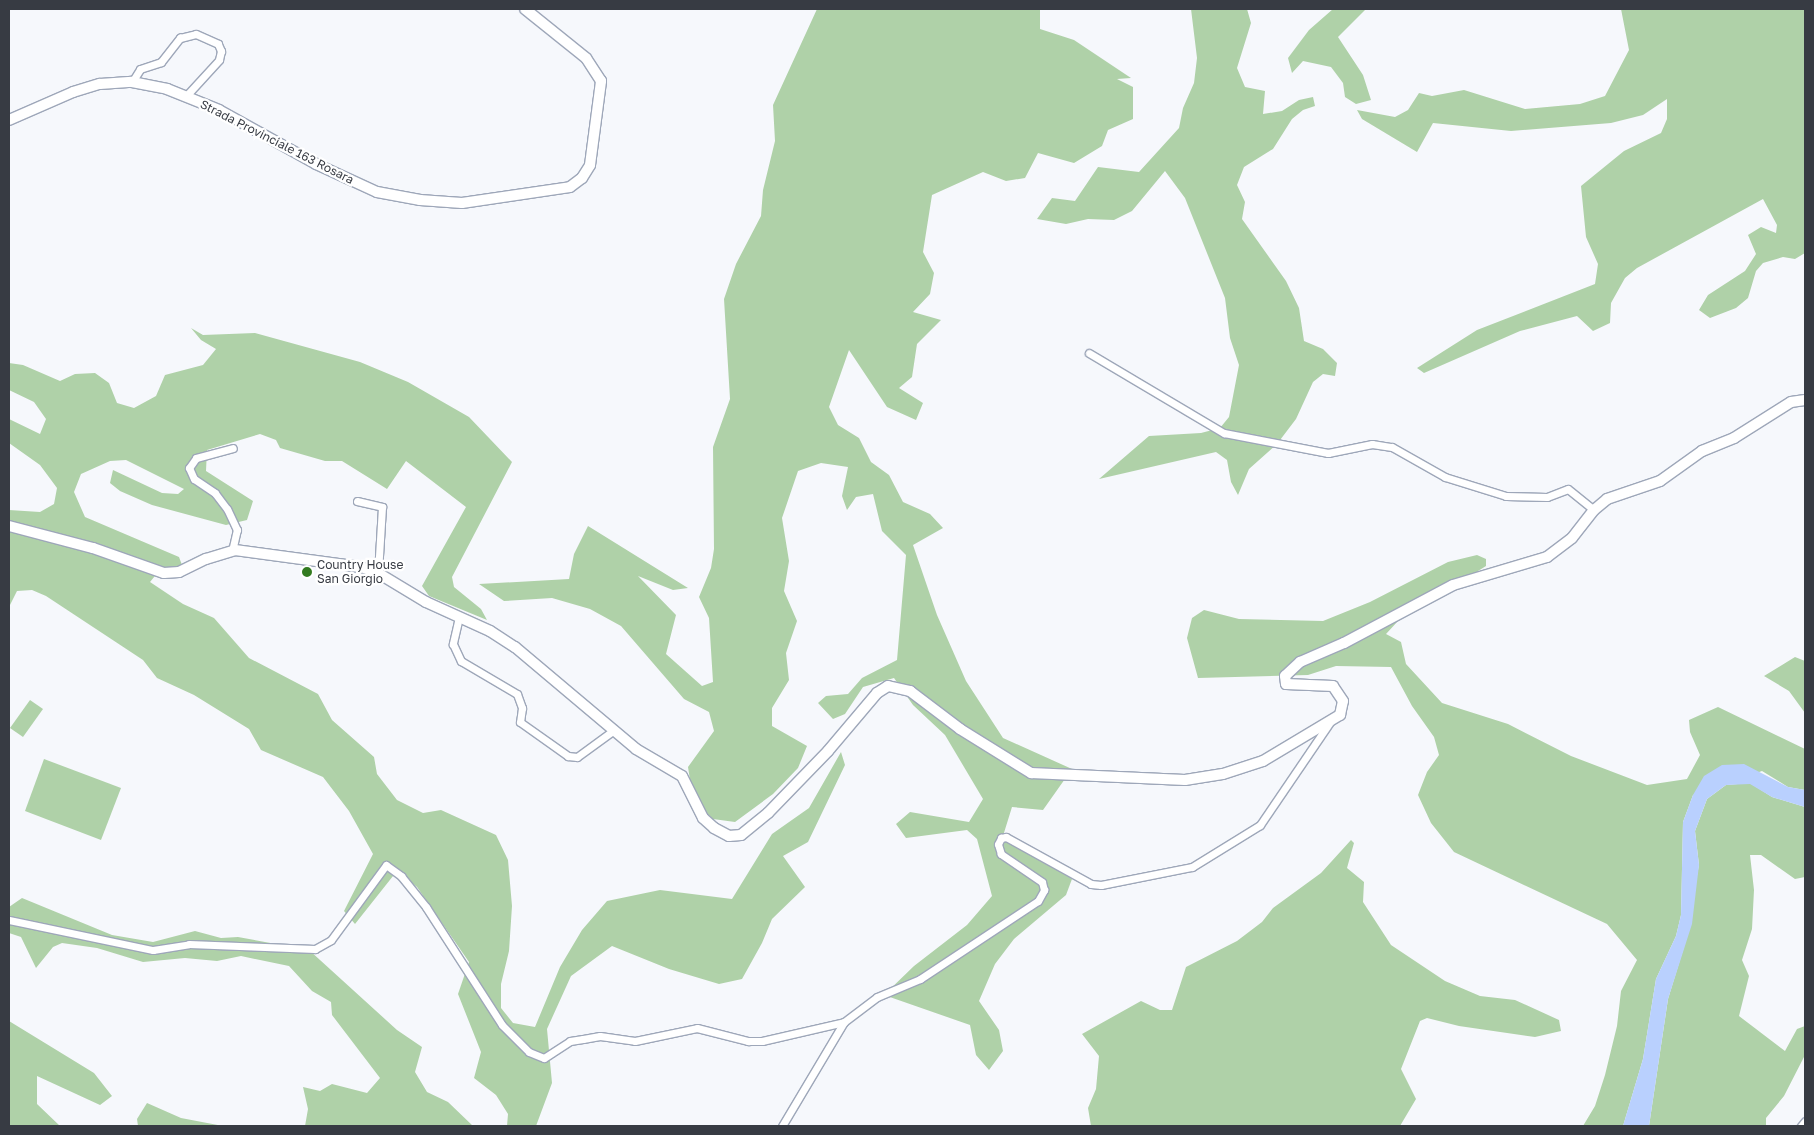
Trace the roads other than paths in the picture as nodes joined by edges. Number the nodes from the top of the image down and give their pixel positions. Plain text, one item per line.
1 (525, 9) edge
2 (132, 82) junction
3 (186, 96) junction
4 (9, 120) edge
5 (1090, 353) dead end
6 (1805, 400) edge
7 (233, 448) dead end
8 (357, 500) dead end
9 (1594, 510) junction
10 (9, 526) edge
11 (232, 551) junction
12 (378, 573) junction
13 (460, 617) junction
14 (1330, 722) junction
15 (614, 730) junction
16 (9, 920) edge
17 (844, 1022) junction
18 (1805, 1121) edge
19 (782, 1126) edge
20 (1801, 1126) edge

1 - 3 street, Strada Provinciale 163 Rosara
2 - 3 street, Strada Provinciale 163 Rosara
2 - 3 street
2 - 4 street, Strada Provinciale 163 Rosara
5 - 9 street
6 - 9 street
7 - 11 street
8 - 12 street
9 - 14 street
10 - 11 street
11 - 12 street
12 - 13 street
13 - 15 street
13 - 15 street
14 - 15 street
14 - 17 street
16 - 17 street
17 - 19 street
18 - 20 street

